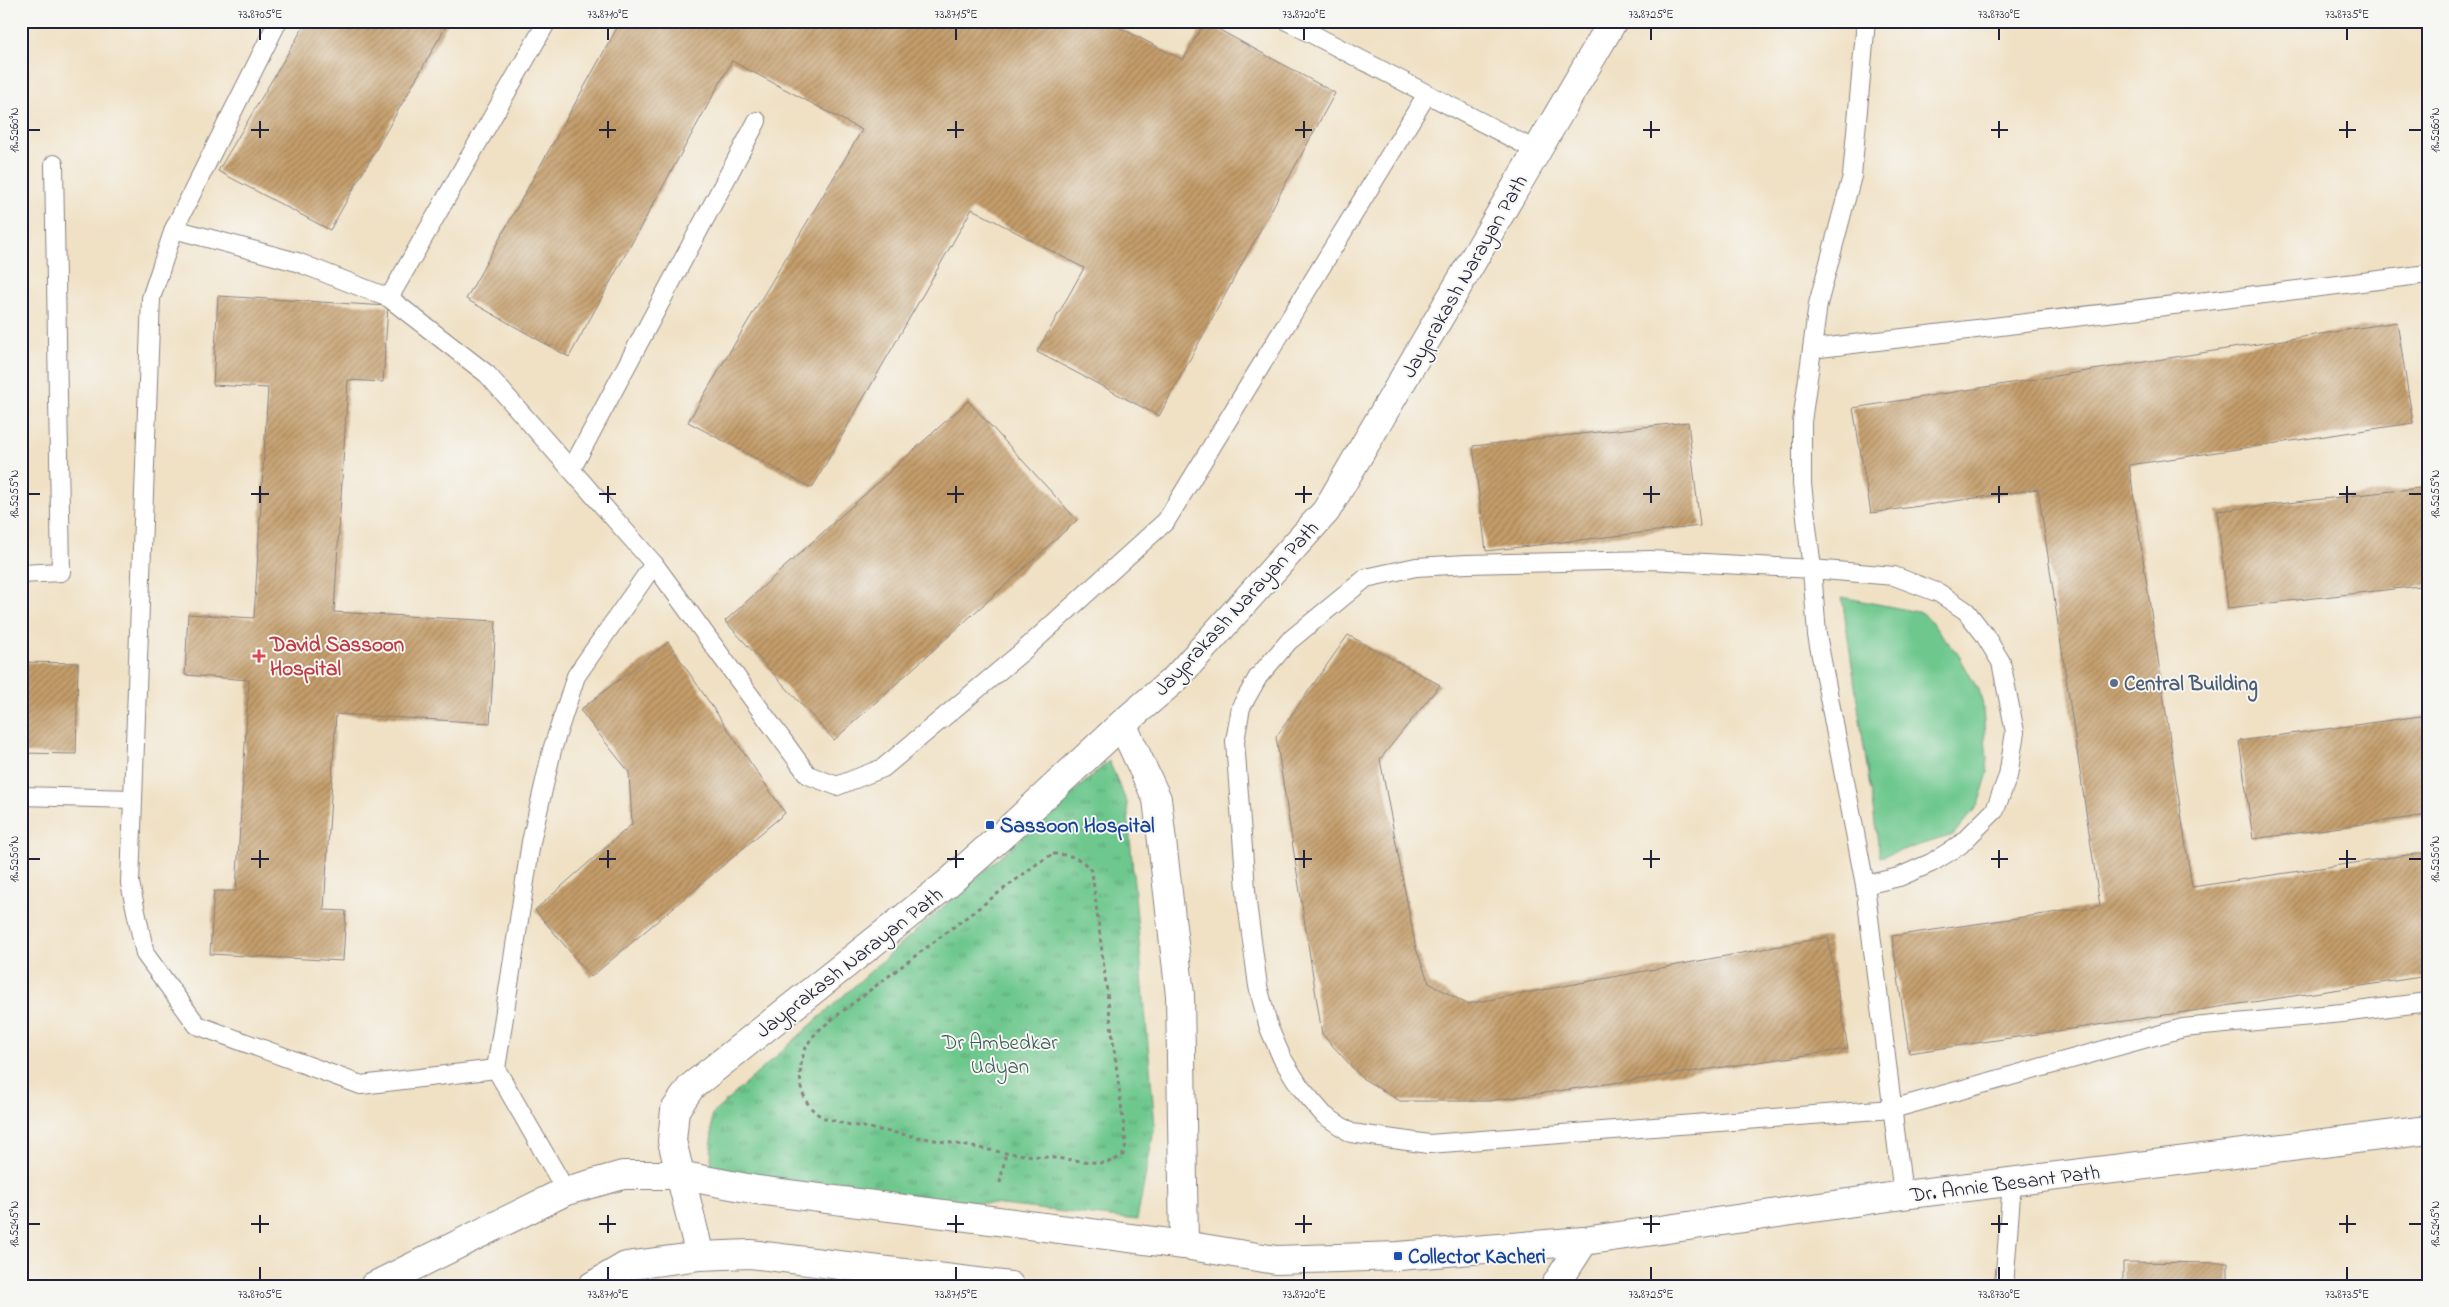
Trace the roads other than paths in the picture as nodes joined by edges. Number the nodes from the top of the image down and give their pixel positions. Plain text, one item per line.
1 (278, 21) edge
2 (1286, 21) edge
3 (1613, 21) edge
4 (1866, 21) edge
5 (545, 25) dead end
6 (1427, 94) junction
7 (757, 121) dead end
8 (1537, 151) junction
9 (54, 164) dead end
10 (174, 229) junction
11 (2428, 274) edge
12 (389, 298) junction
13 (1812, 349) junction
14 (571, 470) junction
15 (654, 564) junction
16 (1812, 569) junction
17 (21, 574) edge
18 (1122, 724) junction
19 (21, 796) edge
20 (132, 799) junction
21 (1865, 885) junction
22 (2428, 1002) edge
23 (496, 1069) junction
24 (1892, 1109) junction
25 (2428, 1130) edge
26 (679, 1175) junction
27 (2012, 1182) junction
28 (566, 1191) junction
29 (1903, 1196) junction
30 (1584, 1241) junction
31 (1184, 1245) junction
32 (700, 1256) junction
33 (374, 1286) edge
34 (592, 1286) edge
35 (1010, 1286) edge
36 (1555, 1286) edge
37 (2004, 1286) edge

1 - 10 lane
2 - 6 lane
3 - 8 main road, Jayprakash Narayan Path
4 - 13 lane
5 - 12 lane
6 - 8 lane
6 - 15 lane
7 - 14 lane
8 - 18 main road, Jayprakash Narayan Path
9 - 17 lane
10 - 12 lane
10 - 20 lane
11 - 13 lane
12 - 14 lane
13 - 16 lane
14 - 15 lane
15 - 23 lane
16 - 21 lane
16 - 21 lane
16 - 24 lane
18 - 26 main road, Jayprakash Narayan Path
18 - 31 main road
19 - 20 lane
20 - 23 lane
21 - 24 lane
22 - 24 lane
23 - 28 lane
24 - 29 lane
25 - 27 main road, Dr. Annie Besant Path
26 - 28 main road, Dr. Annie Besant Path
26 - 31 main road, Dr. Annie Besant Path
26 - 32 main road, Jayprakash Narayan Path
27 - 29 main road, Dr. Annie Besant Path
27 - 37 lane
28 - 33 main road, Dr. Annie Besant Path
29 - 30 main road, Dr. Annie Besant Path
30 - 31 main road, Dr. Annie Besant Path
30 - 36 main road
32 - 34 main road
32 - 35 main road

